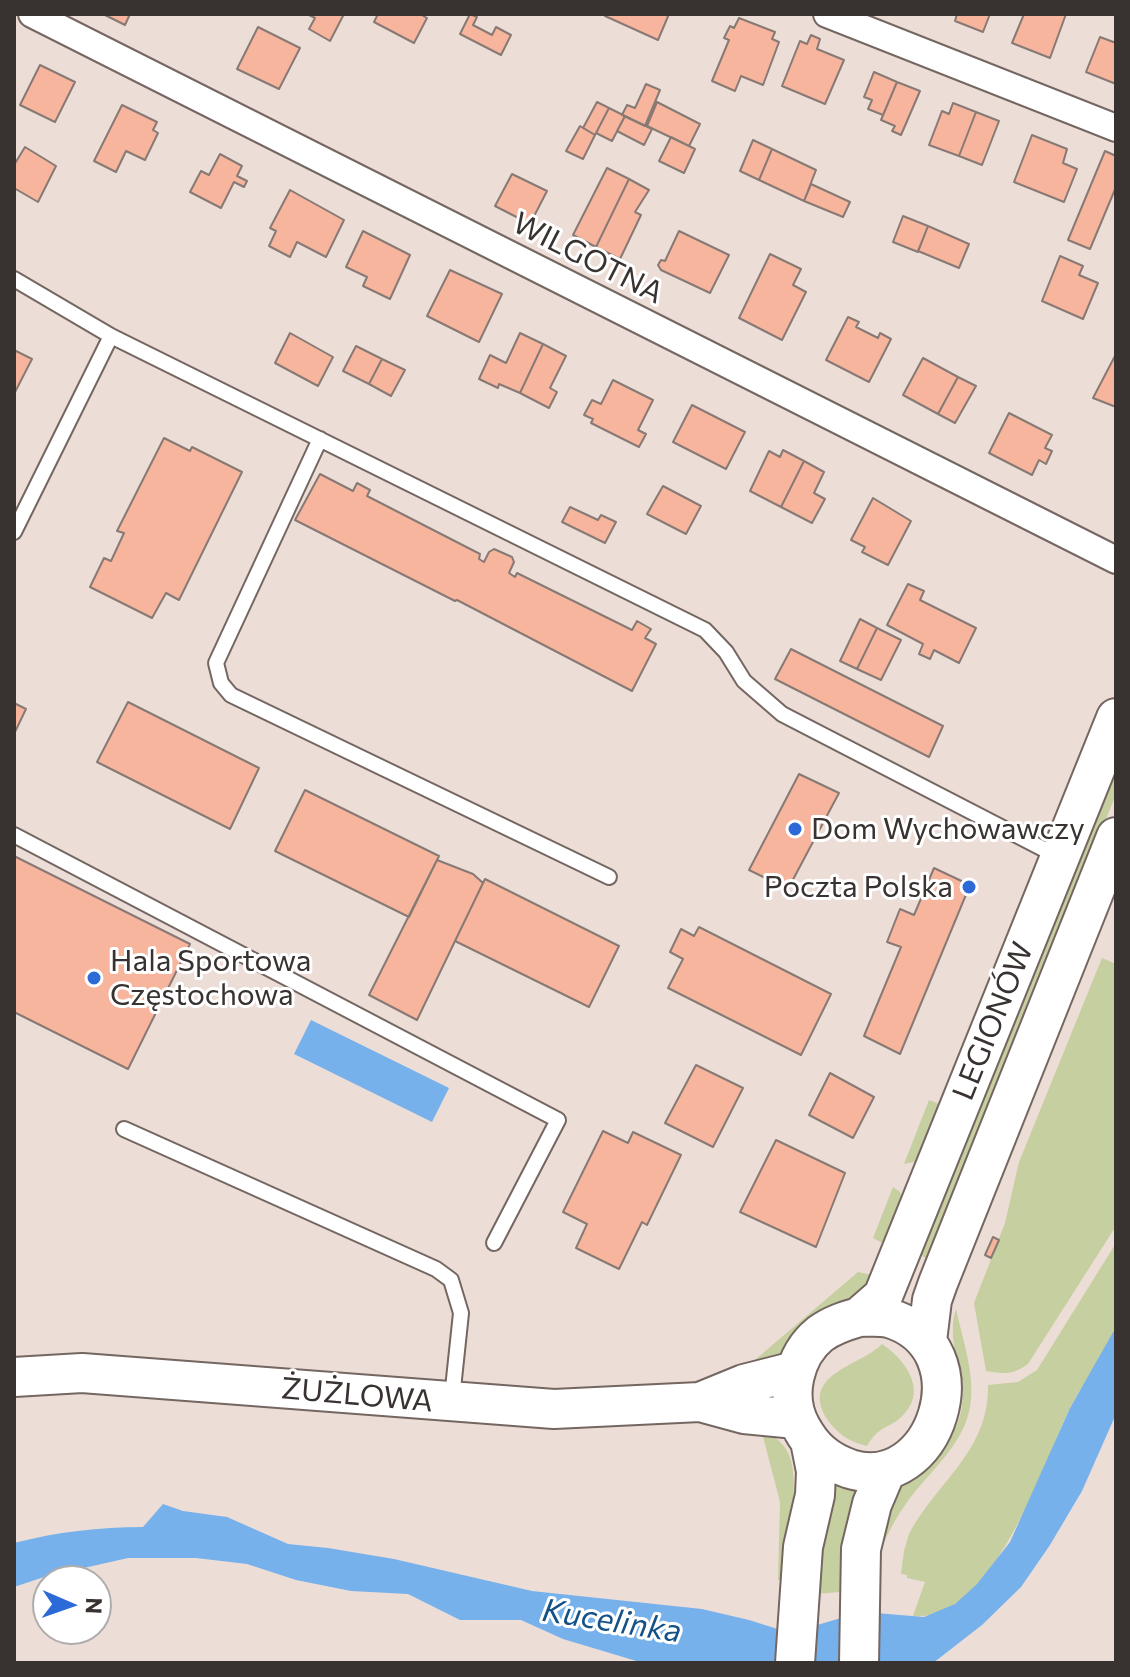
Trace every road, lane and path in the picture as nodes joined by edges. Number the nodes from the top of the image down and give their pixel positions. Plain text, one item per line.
1 (32, 14) edge
2 (827, 14) edge
3 (1116, 128) edge
4 (14, 279) edge
5 (111, 336) junction
6 (320, 439) junction
7 (14, 532) edge
8 (1116, 560) edge
9 (1116, 718) edge
10 (14, 835) edge
11 (1116, 837) edge
12 (1059, 858) junction
13 (609, 877) dead end
14 (124, 1129) dead end
15 (494, 1243) dead end
16 (859, 1317) junction
17 (927, 1341) junction
18 (795, 1371) junction
19 (14, 1377) edge
20 (451, 1402) junction
21 (700, 1402) junction
22 (803, 1432) junction
23 (886, 1471) junction
24 (795, 1663) edge
25 (859, 1663) edge

1 - 8 street, WILGOTNA
2 - 3 street
4 - 5 lane
5 - 6 lane
5 - 7 lane
6 - 12 lane
6 - 13 lane
9 - 12 street, LEGIONÓW
10 - 15 lane
11 - 17 street, LEGIONÓW
12 - 16 street, LEGIONÓW
14 - 20 lane
16 - 17 street
16 - 18 street
17 - 23 street
18 - 21 street, ŻUŻLOWA
18 - 22 street
19 - 20 street, ŻUŻLOWA
20 - 21 street, ŻUŻLOWA
21 - 22 street, ŻUŻLOWA
22 - 23 street
22 - 24 street
23 - 25 street

